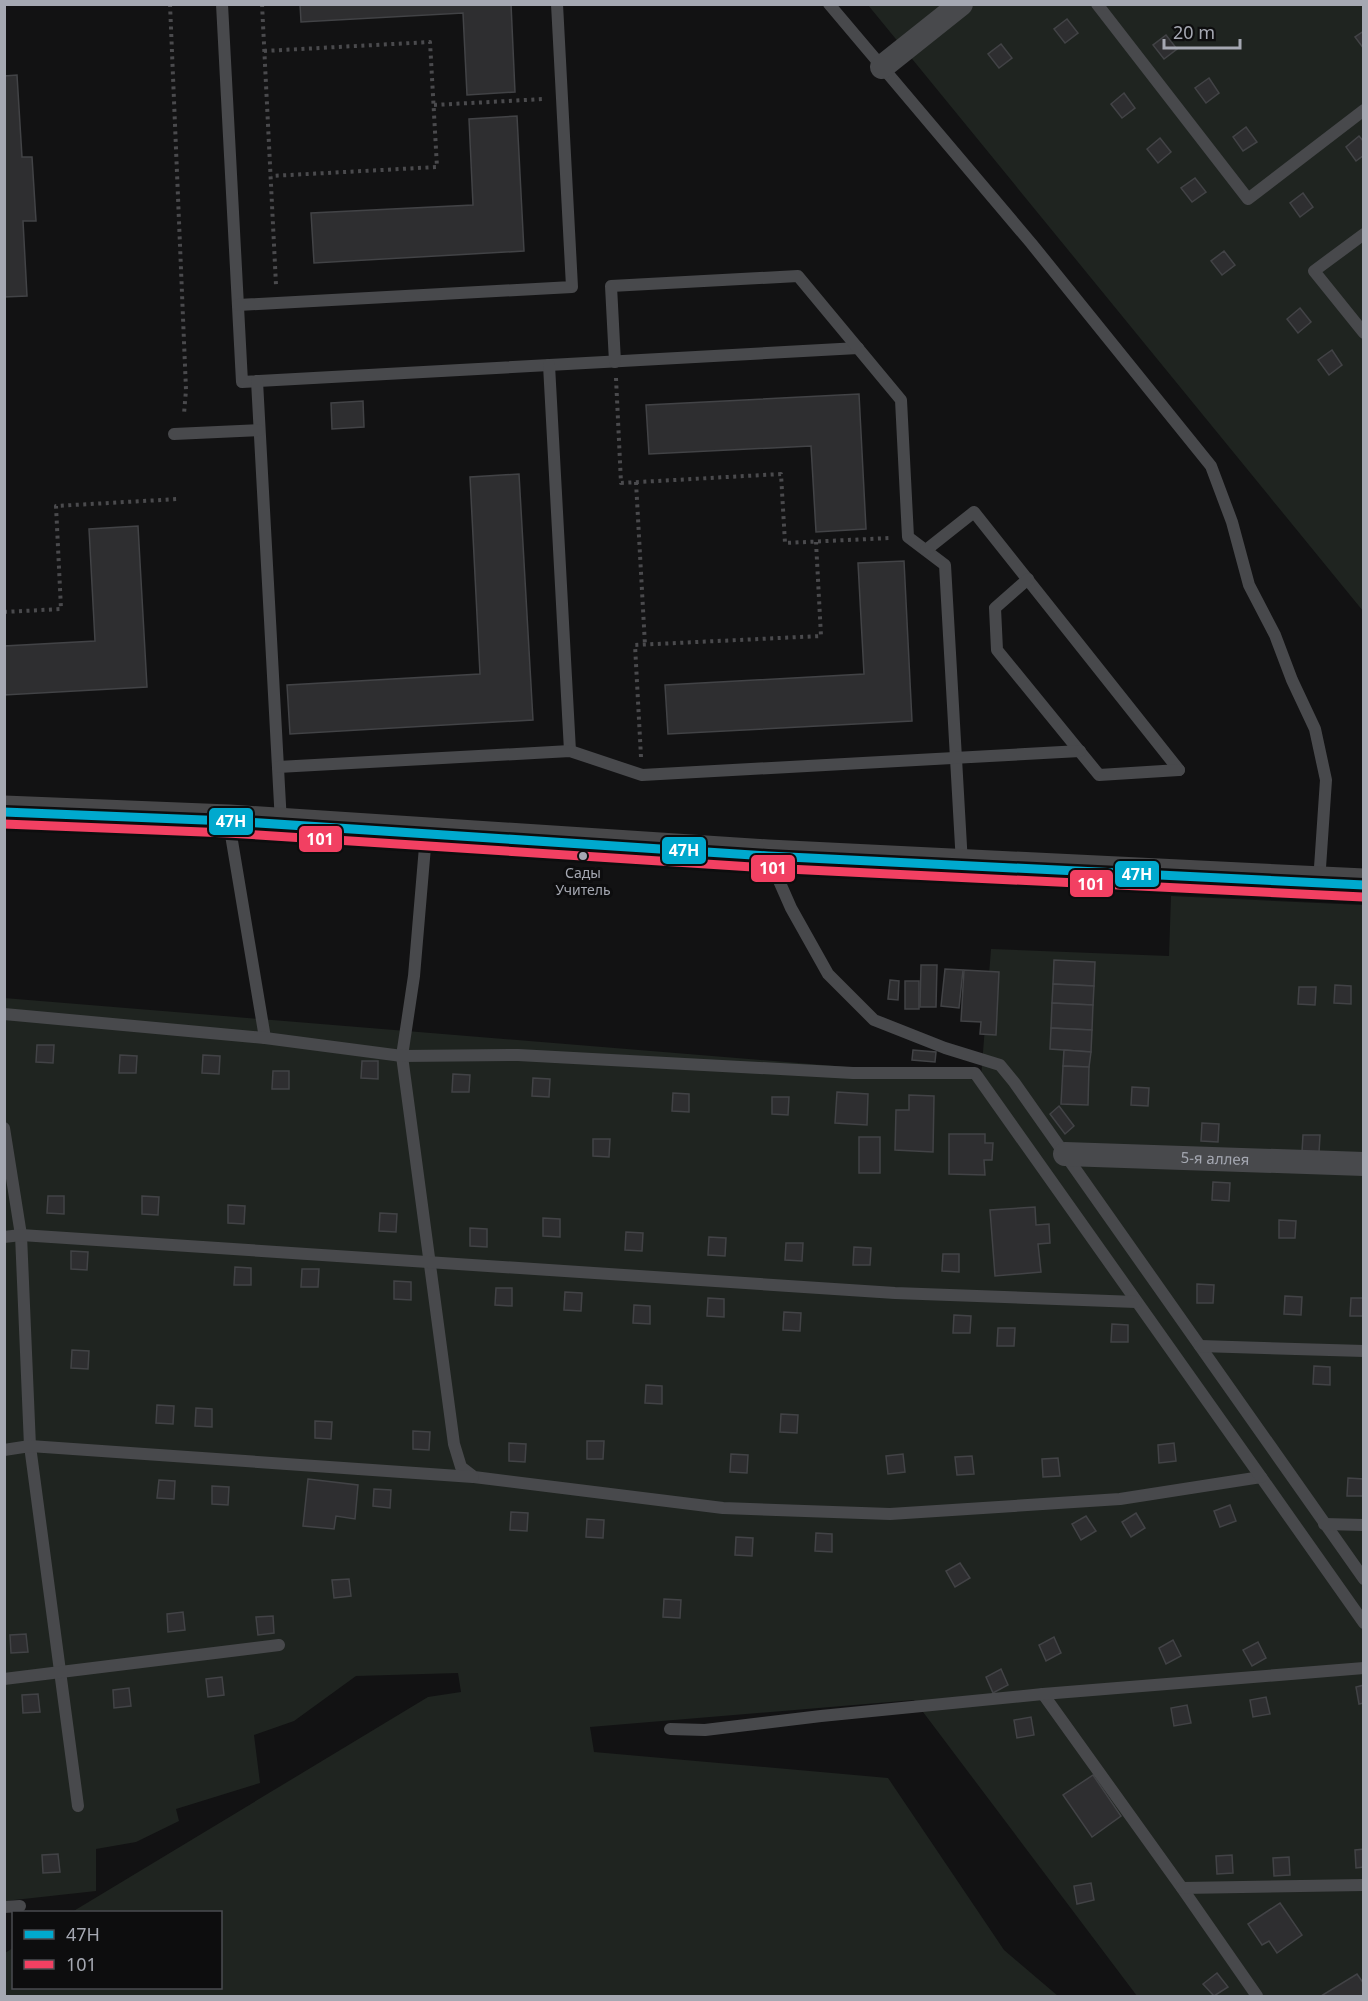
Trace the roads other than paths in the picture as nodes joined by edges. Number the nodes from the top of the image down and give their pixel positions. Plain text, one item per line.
1 (222, 4) edge
2 (556, 4) edge
3 (829, 4) edge
4 (961, 4) edge
5 (1097, 4) edge
6 (882, 67) junction
7 (1364, 110) edge
8 (1364, 234) edge
9 (238, 305) junction
10 (1364, 333) edge
11 (858, 348) junction
12 (615, 362) junction
13 (549, 365) junction
14 (257, 381) junction
15 (259, 430) junction
16 (174, 434) road end
17 (926, 550) junction
18 (1028, 579) junction
19 (570, 750) junction
20 (1080, 751) junction
21 (956, 758) junction
22 (278, 766) junction
23 (4, 812) edge
24 (229, 821) junction
25 (281, 825) junction
26 (427, 833) junction
27 (768, 856) junction
28 (962, 865) junction
29 (1319, 883) junction
30 (1364, 885) edge
31 (4, 1014) edge
32 (265, 1038) junction
33 (402, 1056) junction
34 (4, 1128) edge
35 (1065, 1155) junction
36 (1364, 1164) edge
37 (21, 1235) junction
38 (4, 1237) edge
39 (429, 1261) junction
40 (1136, 1302) junction
41 (1200, 1346) junction
42 (1364, 1351) edge
43 (30, 1446) junction
44 (4, 1450) edge
45 (1261, 1476) junction
46 (474, 1477) junction
47 (1324, 1524) junction
48 (1364, 1525) edge
49 (1364, 1579) edge
50 (1364, 1623) edge
51 (279, 1645) dead end
52 (1364, 1668) edge
53 (60, 1673) junction
54 (4, 1679) edge
55 (1043, 1694) junction
56 (670, 1729) dead end
57 (78, 1806) dead end
58 (1364, 1885) edge
59 (1182, 1888) junction
60 (20, 1906) dead end
61 (4, 1907) edge
62 (1257, 1996) edge

1 - 9 lane
2 - 9 lane
3 - 6 lane
4 - 6 street
5 - 7 lane
6 - 29 lane
8 - 10 lane
9 - 14 lane
11 - 12 lane
11 - 12 lane
11 - 17 lane
12 - 13 lane
13 - 14 lane
13 - 19 lane
14 - 15 lane
15 - 16 lane
15 - 22 lane
17 - 18 lane
17 - 21 lane
18 - 20 lane
18 - 20 lane
19 - 21 lane
19 - 22 lane
20 - 21 lane
21 - 28 lane
22 - 25 lane
23 - 24 main road
24 - 25 main road
24 - 32 lane
25 - 26 main road
26 - 27 main road
26 - 33 lane
27 - 28 main road
27 - 35 lane
28 - 29 main road
29 - 30 main road
31 - 32 lane
32 - 33 lane
33 - 39 lane
33 - 40 lane
34 - 37 lane
35 - 36 street, 5-я аллея
35 - 41 lane
37 - 38 lane
37 - 39 lane
37 - 43 lane
39 - 40 lane
39 - 46 lane
40 - 45 lane
41 - 42 lane
41 - 47 lane
43 - 44 lane
43 - 46 lane
43 - 53 lane
45 - 46 lane
45 - 50 lane
47 - 48 lane
47 - 49 lane
51 - 53 lane
52 - 55 lane
53 - 54 lane
53 - 57 lane
55 - 56 lane
55 - 59 lane
58 - 59 lane
59 - 62 lane
60 - 61 lane

